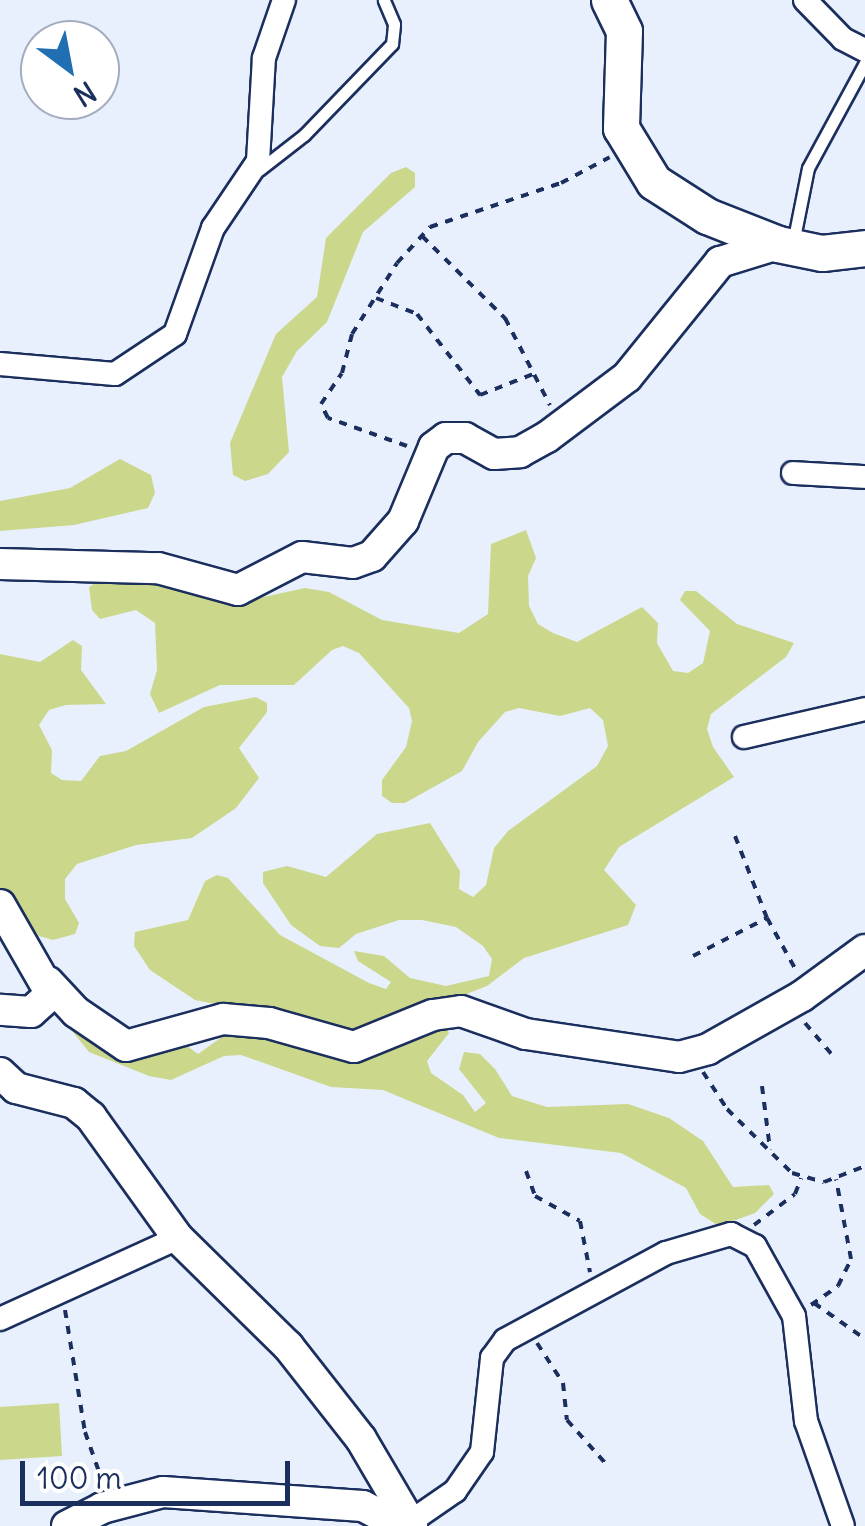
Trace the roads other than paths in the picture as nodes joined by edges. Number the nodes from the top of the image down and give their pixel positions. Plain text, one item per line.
1 (284, 0) edge
2 (384, 0) edge
3 (609, 0) edge
4 (805, 0) edge
5 (865, 50) edge
6 (865, 63) edge
7 (248, 175) junction
8 (785, 246) junction
9 (865, 248) edge
10 (0, 364) edge
11 (793, 473) dead end
12 (865, 477) edge
13 (0, 564) edge
14 (865, 709) edge
15 (744, 736) dead end
16 (0, 905) edge
17 (865, 950) edge
18 (48, 982) junction
19 (2, 1016) edge
20 (0, 1073) edge
21 (178, 1238) junction
22 (0, 1319) edge
23 (408, 1525) edge
24 (67, 1526) edge
25 (843, 1526) edge

1 - 7 street
2 - 7 lane
3 - 8 main road
4 - 5 street
6 - 8 lane
7 - 10 street
8 - 9 main road
8 - 13 street
11 - 12 street
14 - 15 street
16 - 18 street
17 - 18 street
18 - 19 street
20 - 21 street
21 - 22 street
21 - 23 street
23 - 24 street
23 - 25 street

